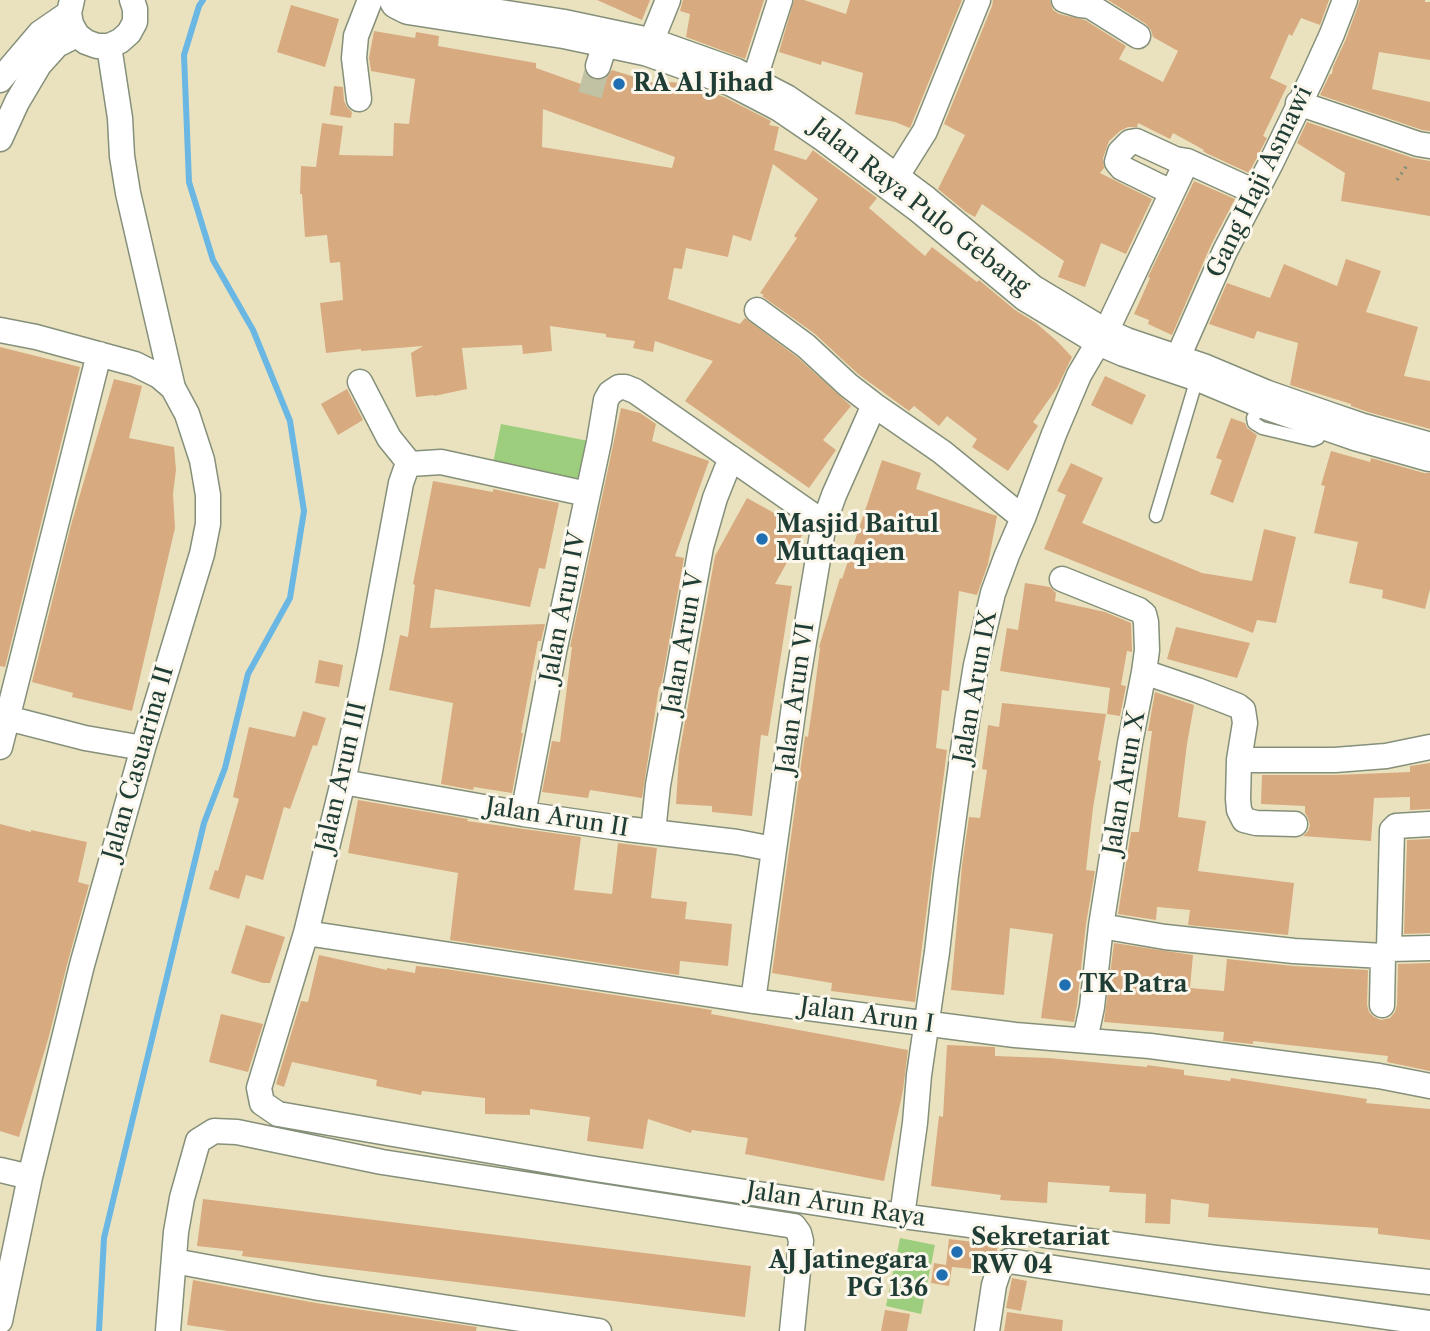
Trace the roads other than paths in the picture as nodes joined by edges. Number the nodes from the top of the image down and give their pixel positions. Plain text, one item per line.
1 (132, 0) edge
2 (370, 0) edge
3 (399, 0) edge
4 (668, 0) edge
5 (780, 0) edge
6 (978, 0) edge
7 (1063, 0) edge
8 (1345, 0) edge
9 (493, 8) edge
10 (72, 16) edge
11 (1138, 36) dead end
12 (109, 46) junction
13 (649, 47) junction
14 (0, 80) edge
15 (752, 87) junction
16 (359, 99) dead end
17 (1298, 103) junction
18 (0, 139) edge
19 (1430, 146) edge
20 (1187, 160) junction
21 (893, 182) junction
22 (1171, 192) junction
23 (1255, 192) junction
24 (757, 310) dead end
25 (0, 330) edge
26 (1102, 337) junction
27 (99, 354) junction
28 (1188, 369) junction
29 (360, 383) dead end
30 (173, 388) junction
31 (874, 405) junction
32 (1430, 452) edge
33 (731, 458) junction
34 (410, 464) junction
35 (587, 494) junction
36 (1156, 516) dead end
37 (1023, 518) junction
38 (824, 523) junction
39 (1062, 579) dead end
40 (1144, 672) junction
41 (4, 717) edge
42 (0, 747) edge
43 (1430, 747) edge
44 (143, 748) junction
45 (1239, 760) junction
46 (343, 782) junction
47 (523, 814) junction
48 (1295, 824) dead end
49 (1430, 824) edge
50 (653, 832) junction
51 (773, 849) junction
52 (1101, 926) junction
53 (306, 933) junction
54 (1430, 948) edge
55 (1386, 953) junction
56 (753, 1001) junction
57 (1382, 1005) dead end
58 (926, 1024) junction
59 (1085, 1040) junction
60 (1430, 1086) edge
61 (259, 1088) joint
62 (0, 1170) edge
63 (30, 1177) junction
64 (902, 1216) junction
65 (174, 1261) junction
66 (1430, 1282) edge
67 (0, 1321) edge
68 (1430, 1323) edge
69 (167, 1331) edge
70 (599, 1331) edge
71 (792, 1331) edge
72 (987, 1331) edge

1 - 12 street
2 - 16 street
3 - 9 main road, Jalan Raya Pulo Gebang
4 - 13 street
5 - 15 street
6 - 21 street
7 - 11 street
8 - 17 street, Gang Haji Asmawi
9 - 13 main road, Jalan Raya Pulo Gebang
10 - 12 street
10 - 14 street
10 - 18 street
12 - 30 street
13 - 15 main road, Jalan Raya Pulo Gebang
15 - 21 main road, Jalan Raya Pulo Gebang
17 - 19 street
17 - 23 street, Gang Haji Asmawi
20 - 22 street, Jalan Arun IX
20 - 22 street
20 - 23 street
21 - 26 main road, Jalan Raya Pulo Gebang
22 - 26 street, Jalan Arun IX
23 - 28 street, Gang Haji Asmawi
24 - 31 street
25 - 27 street, Jalan Casuarina II
26 - 28 main road, Jalan Raya Pulo Gebang
26 - 37 street, Jalan Arun IX
27 - 30 street, Jalan Casuarina II
27 - 41 street
28 - 32 main road, Jalan Raya Pulo Gebang
28 - 36 lane
29 - 34 street
30 - 44 street, Jalan Casuarina II
31 - 37 street
31 - 38 street, Jalan Arun VI
33 - 35 street, Jalan Arun IV
33 - 38 street
33 - 50 street, Jalan Arun V
34 - 35 street
34 - 46 street, Jalan Arun III
35 - 47 street, Jalan Arun IV
37 - 58 street, Jalan Arun IX
38 - 51 street, Jalan Arun VI
39 - 40 street, Jalan Arun X
40 - 45 street
40 - 52 street, Jalan Arun X
41 - 42 street
41 - 44 street
43 - 45 street
44 - 63 street, Jalan Casuarina II
45 - 48 street
46 - 47 street, Jalan Arun II
46 - 53 street, Jalan Arun III
47 - 50 street, Jalan Arun II
49 - 55 street
50 - 51 street, Jalan Arun II
51 - 56 street, Jalan Arun VI
52 - 55 street
52 - 59 street, Jalan Arun X
53 - 56 street, Jalan Arun I
53 - 61 street, Jalan Arun III
54 - 55 street
55 - 57 street
56 - 58 street, Jalan Arun I
58 - 59 street, Jalan Arun I
58 - 64 street, Jalan Arun IX
59 - 60 street, Jalan Arun I
61 - 64 street, Jalan Arun Raya
62 - 63 street
63 - 67 street, Jalan Casuarina II
64 - 66 street, Jalan Arun Raya
65 - 69 street
65 - 70 street
65 - 71 street
68 - 72 street

